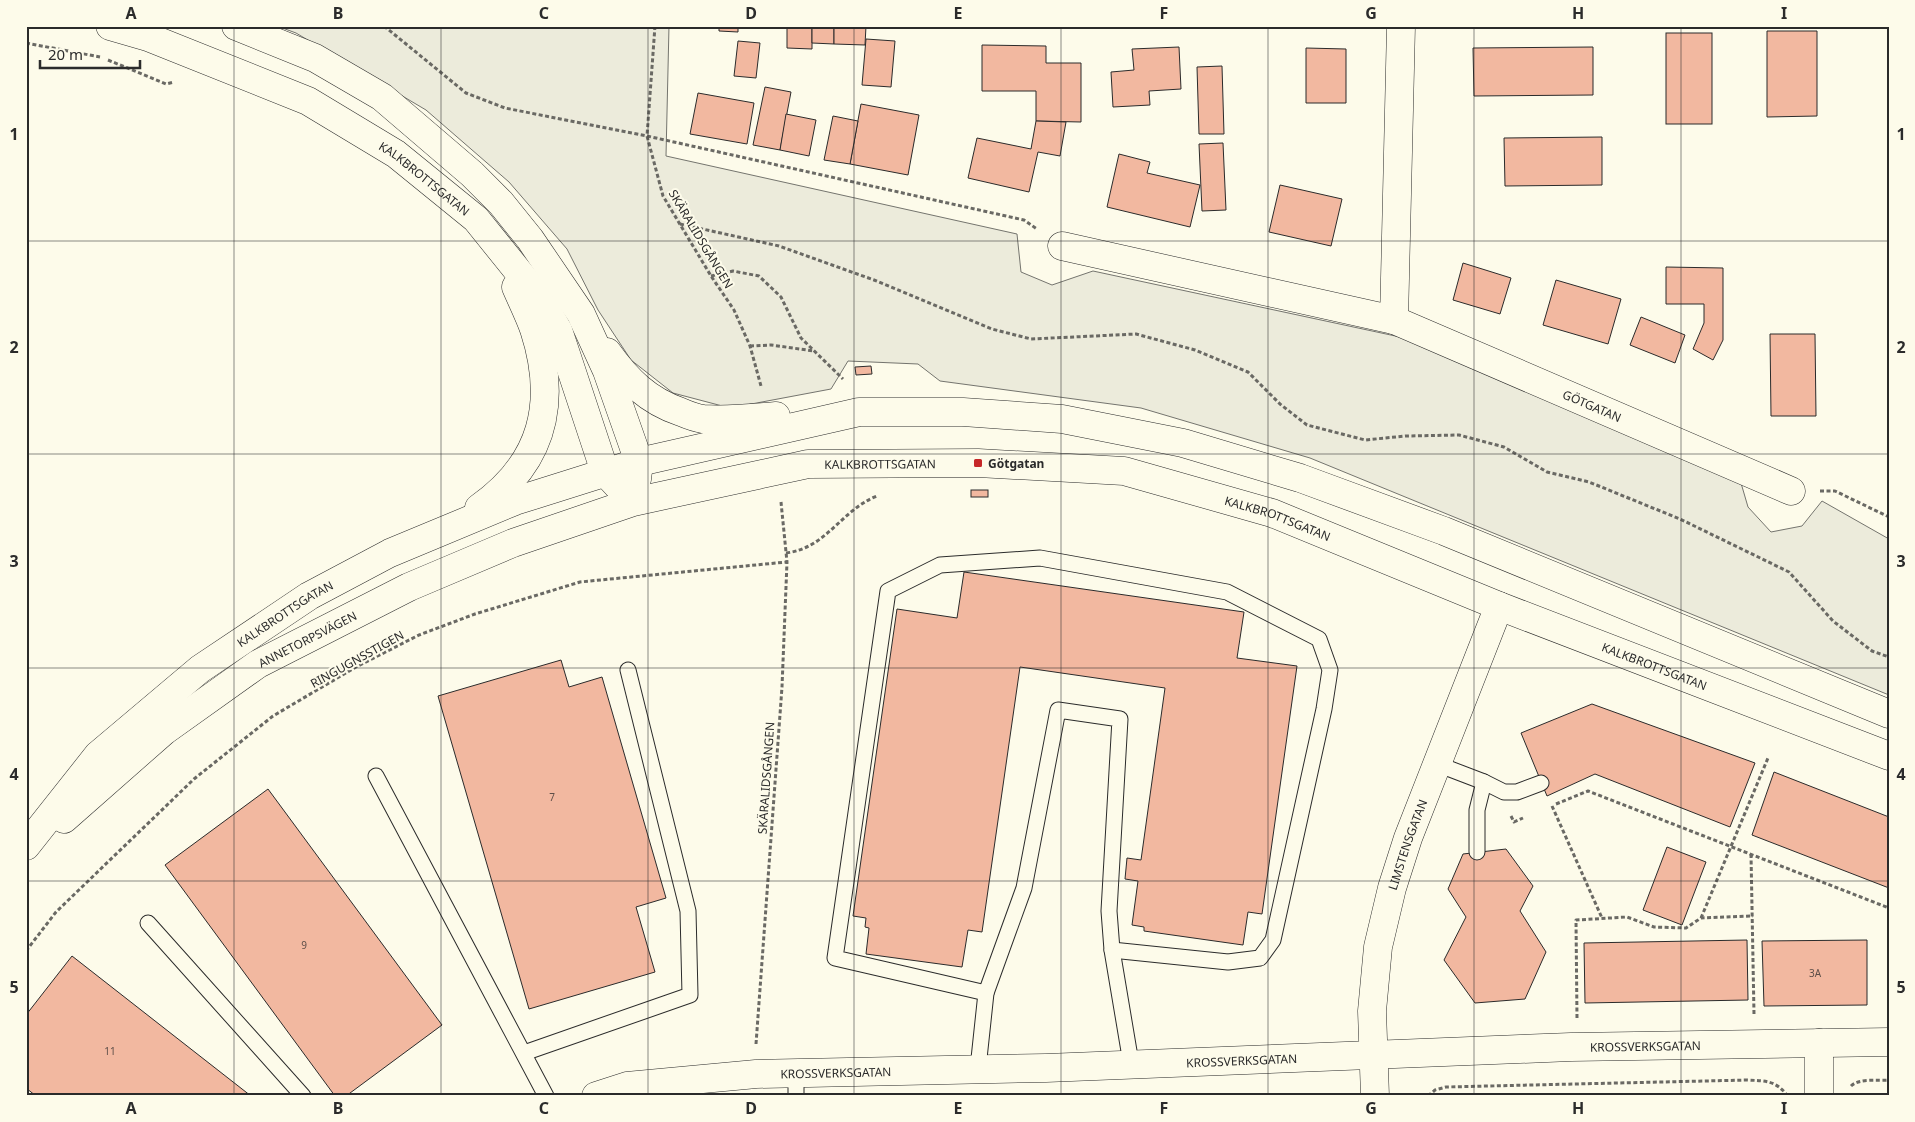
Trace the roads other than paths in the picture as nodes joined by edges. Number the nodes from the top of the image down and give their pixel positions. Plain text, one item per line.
1 (110, 26) edge
2 (236, 26) edge
3 (1401, 26) edge
4 (148, 32) edge
5 (481, 224) junction
6 (1062, 246) road end
7 (581, 314) junction
8 (1394, 320) junction
9 (859, 412) junction
10 (640, 462) junction
11 (605, 472) junction
12 (1791, 491) road end
13 (633, 502) junction
14 (448, 529) junction
15 (1499, 606) junction
16 (628, 670) dead end
17 (1889, 714) edge
18 (1889, 756) edge
19 (1437, 764) junction
20 (376, 776) dead end
21 (1484, 782) junction
22 (1541, 783) dead end
23 (26, 846) edge
24 (1477, 852) dead end
25 (26, 854) edge
26 (148, 923) dead end
27 (1112, 950) junction
28 (986, 993) junction
29 (1889, 1042) edge
30 (1819, 1043) junction
31 (524, 1053) junction
32 (1373, 1056) junction
33 (1131, 1064) junction
34 (978, 1068) junction
35 (796, 1085) edge
36 (303, 1096) edge
37 (546, 1096) edge
38 (596, 1096) edge
39 (1375, 1096) edge
40 (1819, 1096) edge

1 - 4 main road, KALKBROTTSGATAN
2 - 7 main road
3 - 8 main road
4 - 5 main road, KALKBROTTSGATAN
5 - 11 main road, KALKBROTTSGATAN
5 - 14 main road
6 - 8 main road, GÖTGATAN
7 - 9 main road
7 - 10 main road
8 - 12 main road, GÖTGATAN
9 - 10 main road, KALKBROTTSGATAN
9 - 17 main road, KALKBROTTSGATAN
10 - 11 main road, KALKBROTTSGATAN
10 - 13 main road
11 - 13 main road, KALKBROTTSGATAN
11 - 14 main road, KALKBROTTSGATAN
13 - 15 main road, KALKBROTTSGATAN
13 - 25 main road, ANNETORPSVÄGEN
14 - 23 main road, KALKBROTTSGATAN
15 - 18 main road, KALKBROTTSGATAN
15 - 19 main road, LIMSTENSGATAN
16 - 31 lane
19 - 21 lane
19 - 32 main road, LIMSTENSGATAN
20 - 31 lane
21 - 22 lane
21 - 24 lane
26 - 36 lane
27 - 28 lane
27 - 28 lane
27 - 33 lane
28 - 34 lane
29 - 30 main road, KROSSVERKSGATAN
30 - 32 main road, KROSSVERKSGATAN
30 - 40 main road
31 - 37 lane
32 - 33 main road, KROSSVERKSGATAN
32 - 39 main road, LIMSTENSGATAN
33 - 34 main road, KROSSVERKSGATAN
34 - 35 main road, KROSSVERKSGATAN
35 - 38 main road, KROSSVERKSGATAN

